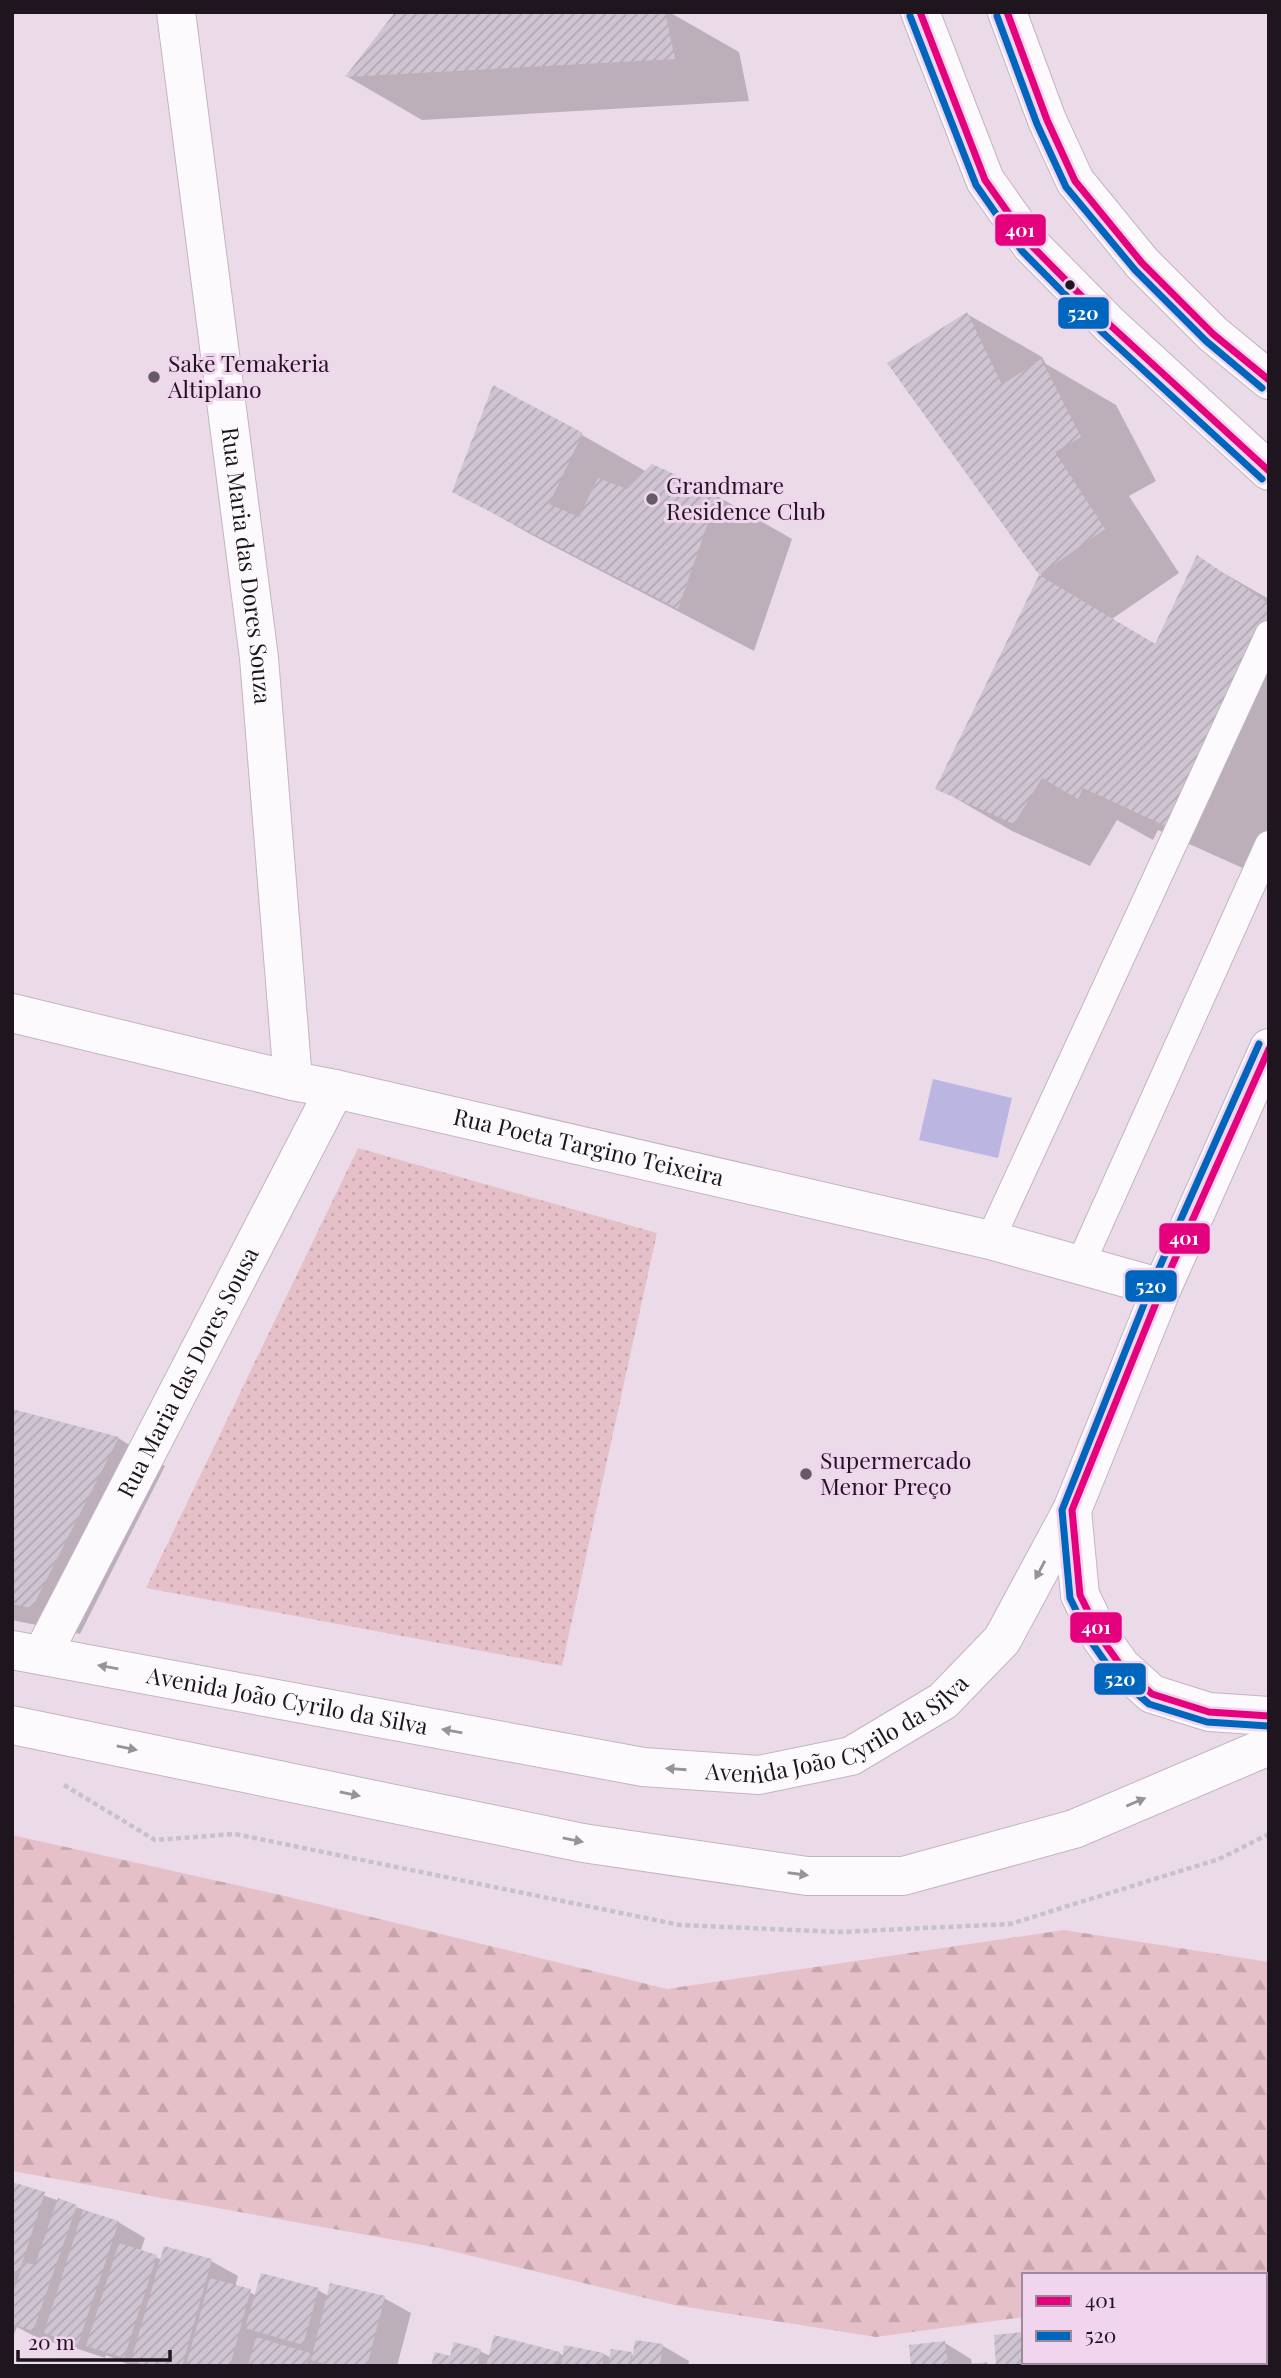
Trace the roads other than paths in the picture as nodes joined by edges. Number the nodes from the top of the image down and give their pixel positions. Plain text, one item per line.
1 (176, 12) edge
2 (920, 12) edge
3 (1007, 12) edge
4 (1269, 380) edge
5 (1269, 471) edge
6 (1269, 635) edge
7 (1269, 845) edge
8 (12, 1013) edge
9 (1269, 1048) edge
10 (293, 1081) junction
11 (335, 1089) junction
12 (990, 1240) junction
13 (1080, 1265) junction
14 (1162, 1288) junction
15 (1072, 1510) junction
16 (27, 1653) edge
17 (1269, 1716) edge
18 (12, 1725) edge
19 (1269, 1746) edge

1 - 10 street, Rua Maria das Dores Souza
2 - 5 street
3 - 4 street
6 - 12 lane
7 - 13 lane
8 - 10 street, Rua Poeta Targino Teixeira
9 - 14 street, Avenida João Cyrilo da Silva
10 - 11 street, Rua Poeta Targino Teixeira
11 - 12 street, Rua Poeta Targino Teixeira
11 - 16 street, Rua Maria das Dores Sousa
12 - 13 street, Rua Poeta Targino Teixeira
13 - 14 street, Rua Poeta Targino Teixeira
14 - 15 street, Avenida João Cyrilo da Silva
15 -> 16 street, Avenida João Cyrilo da Silva
15 - 17 street
18 -> 19 street

